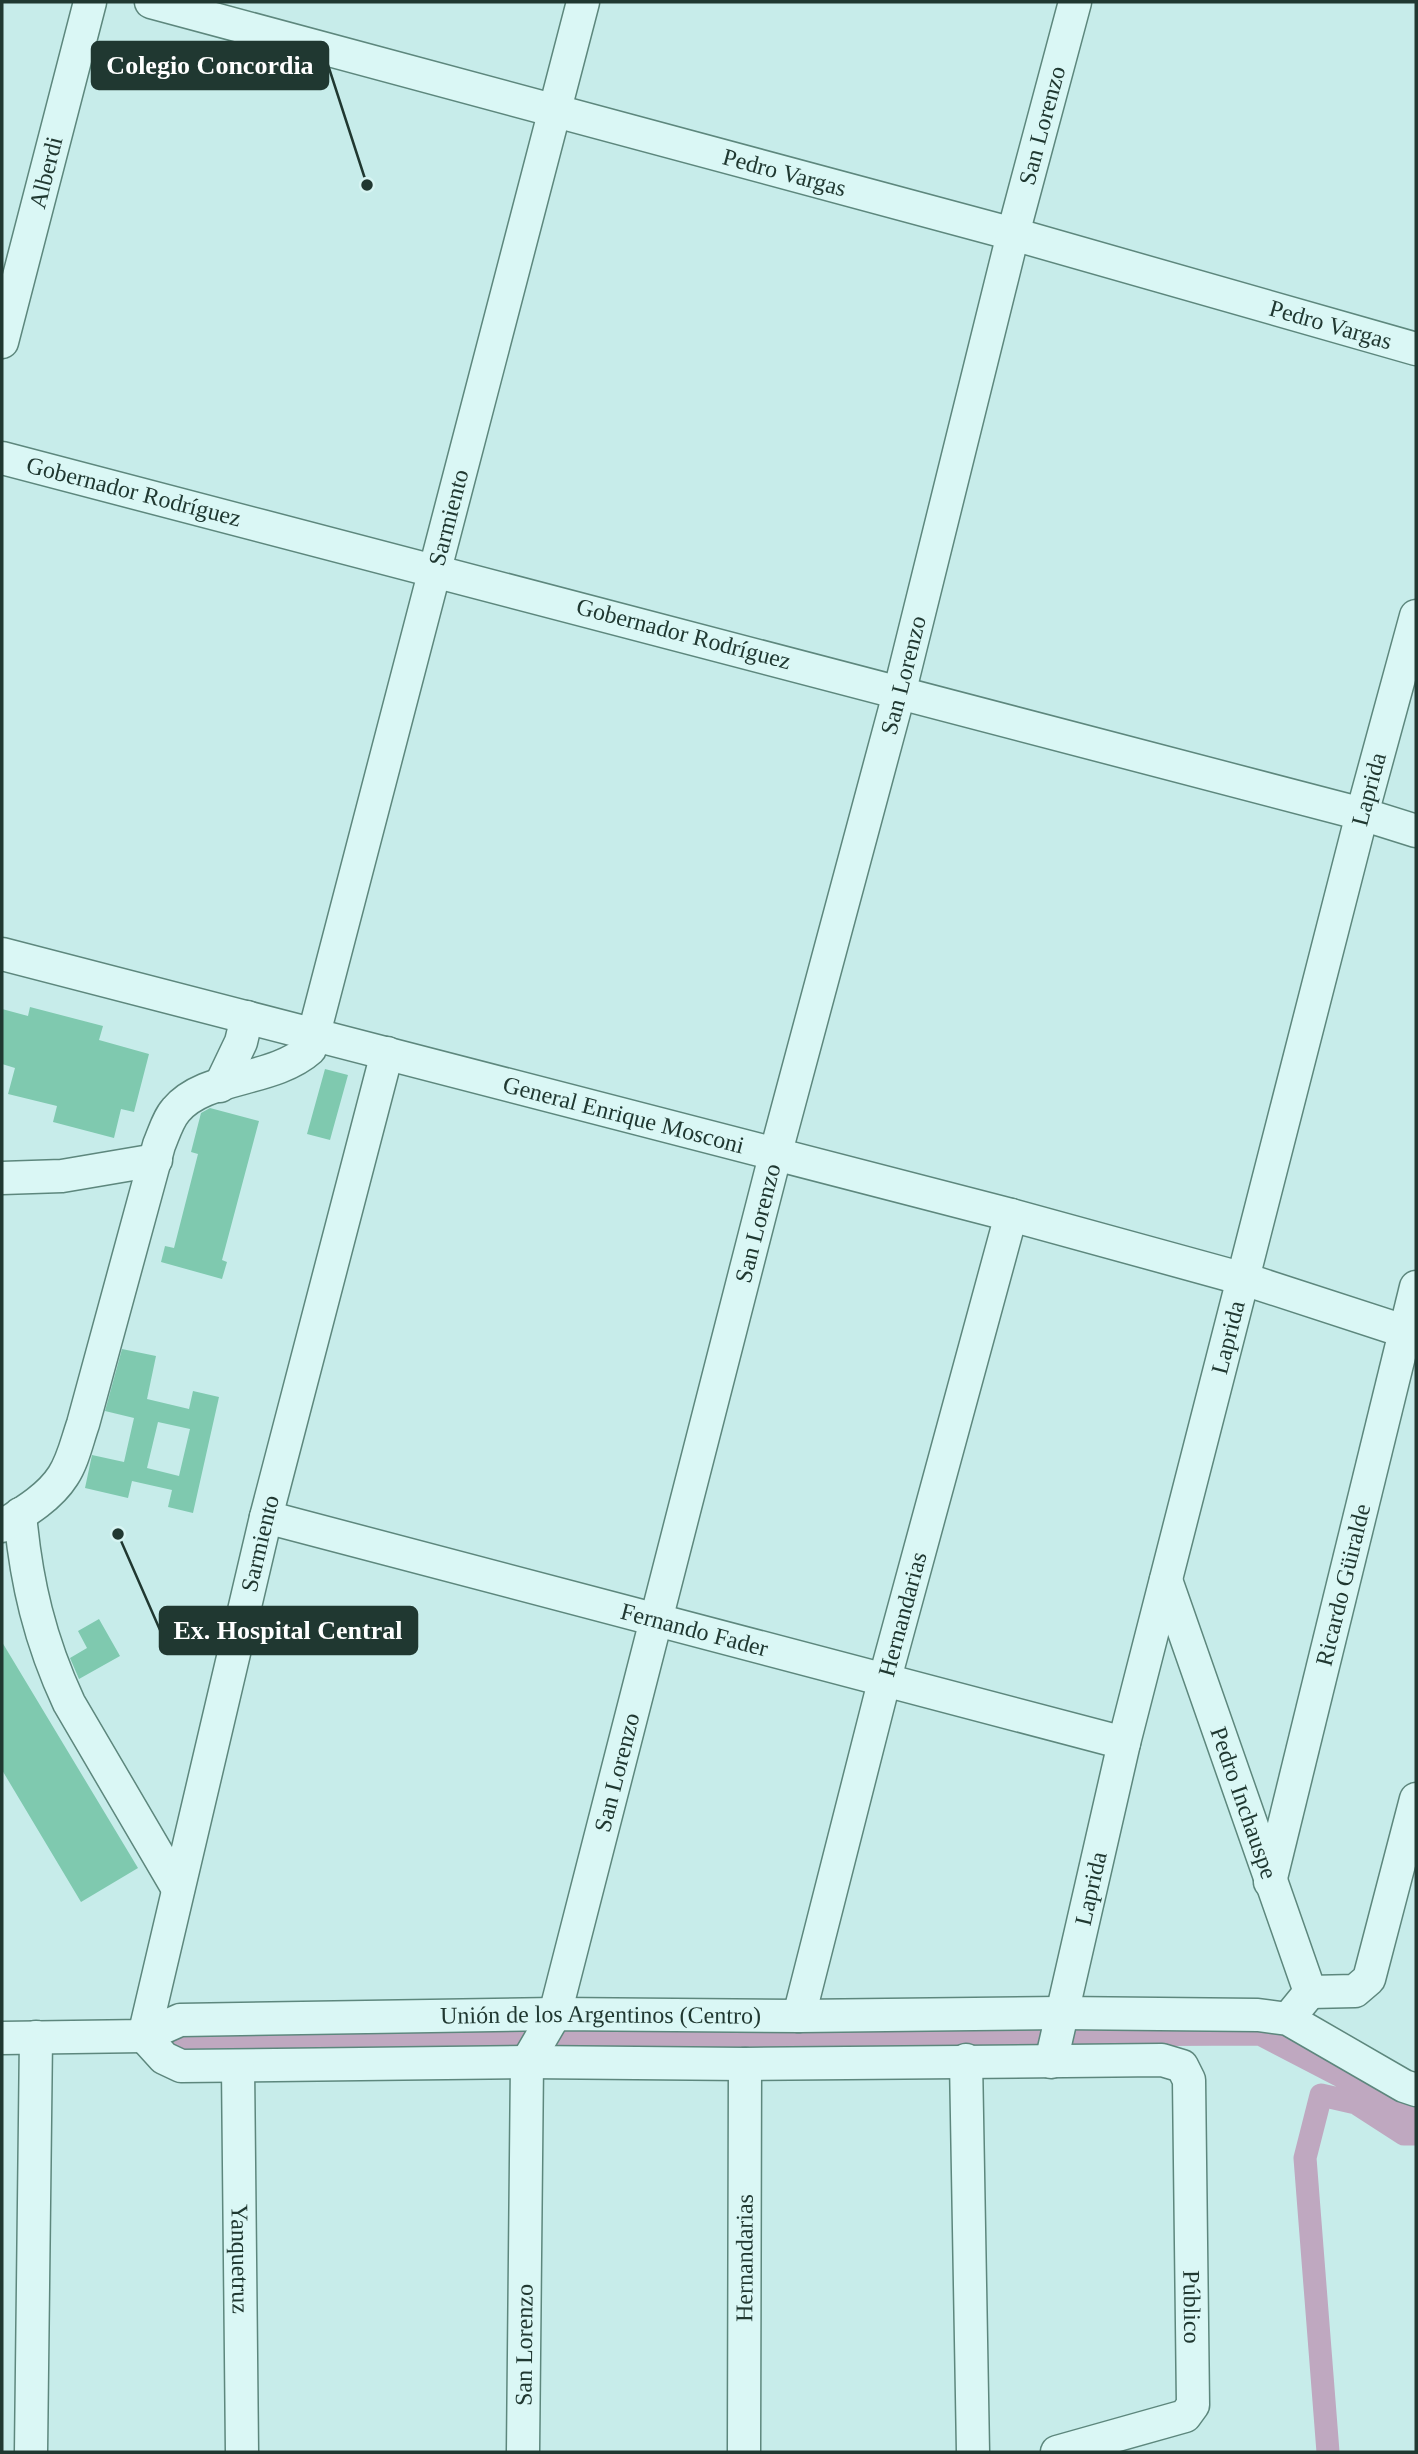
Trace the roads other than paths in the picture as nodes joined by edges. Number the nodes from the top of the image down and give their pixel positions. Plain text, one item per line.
1 (90, 2) edge
2 (151, 2) edge
3 (583, 2) edge
4 (1075, 2) edge
5 (556, 111) junction
6 (1013, 234) junction
7 (2, 342) edge
8 (1416, 349) edge
9 (2, 458) edge
10 (437, 568) junction
11 (1415, 629) edge
12 (900, 690) junction
13 (1362, 814) junction
14 (1416, 831) edge
15 (2, 954) edge
16 (247, 1017) junction
17 (315, 1035) junction
18 (387, 1053) junction
19 (220, 1086) junction
20 (776, 1152) junction
21 (156, 1160) junction
22 (2, 1178) edge
23 (1011, 1215) junction
24 (1244, 1279) junction
25 (1416, 1287) edge
26 (1411, 1333) edge
27 (266, 1517) junction
28 (11, 1520) edge
29 (1166, 1580) junction
30 (656, 1620) junction
31 (884, 1682) junction
32 (1124, 1743) junction
33 (1416, 1799) edge
34 (1270, 1882) junction
35 (178, 1889) junction
36 (1310, 1992) junction
37 (1061, 2013) junction
38 (555, 2014) junction
39 (799, 2017) junction
40 (1287, 2019) junction
41 (144, 2036) junction
42 (36, 2037) junction
43 (2, 2038) edge
44 (966, 2060) junction
45 (527, 2062) junction
46 (1051, 2062) junction
47 (745, 2064) junction
48 (1182, 2066) joint
49 (238, 2067) junction
50 (1416, 2090) edge
51 (31, 2452) edge
52 (242, 2452) edge
53 (523, 2452) edge
54 (744, 2452) edge
55 (973, 2452) edge
56 (1057, 2452) edge

1 - 7 street, Alberdi
2 - 5 street, Pedro Vargas
3 - 5 street, Sarmiento
4 - 6 street, San Lorenzo
5 - 6 street, Pedro Vargas
5 - 10 street, Sarmiento
6 - 8 street, Pedro Vargas
6 - 12 street, San Lorenzo
9 - 10 street, Gobernador Rodríguez
10 - 12 street, Gobernador Rodríguez
10 - 17 street, Sarmiento
11 - 13 street, Laprida
12 - 13 street, Gobernador Rodríguez
12 - 20 street, San Lorenzo
13 - 14 street, Gobernador Rodríguez
13 - 24 street, Laprida
15 - 16 street, General Enrique Mosconi
16 - 17 street, General Enrique Mosconi
16 - 19 street
17 - 18 street, General Enrique Mosconi
17 - 19 street
18 - 20 street, General Enrique Mosconi
18 - 27 street, Sarmiento
19 - 21 street
20 - 23 street, General Enrique Mosconi
20 - 30 street, San Lorenzo
21 - 22 street
21 - 28 street
23 - 24 street, General Enrique Mosconi
23 - 31 street, Hernandarias
24 - 26 street, General Enrique Mosconi
24 - 29 street, Laprida
25 - 26 street, Ricardo Güiralde
26 - 34 street, Ricardo Güiralde
27 - 30 street, Fernando Fader
27 - 35 street, Sarmiento
28 - 35 street
29 - 32 street, Laprida
29 - 34 street, Pedro Inchauspe
30 - 31 street, Fernando Fader
30 - 38 street, San Lorenzo
31 - 32 street, Fernando Fader
31 - 39 street, Hernandarias
32 - 37 street, Laprida
33 - 36 street
34 - 36 street, Pedro Inchauspe
35 - 41 street, Sarmiento
36 - 40 street
37 - 39 street, Unión de los Argentinos (Centro)
37 - 40 street, Unión de los Argentinos (Centro)
37 - 46 street, Laprida
38 - 39 street, Unión de los Argentinos (Centro)
38 - 41 street, Unión de los Argentinos (Centro)
38 - 45 street, San Lorenzo
40 - 50 street
41 - 42 street, Unión de los Argentinos (Centro)
41 - 49 street, Unión de los Argentinos (Centro)
42 - 43 street, Unión de los Argentinos (Centro)
42 - 51 street
44 - 46 street, Unión de los Argentinos (Centro)
44 - 47 street, Unión de los Argentinos (Centro)
44 - 55 street
45 - 47 street, Unión de los Argentinos (Centro)
45 - 49 street, Unión de los Argentinos (Centro)
45 - 53 street, San Lorenzo
46 - 48 street, Unión de los Argentinos (Centro)
47 - 54 street, Hernandarias
48 - 56 street, Público
49 - 52 street, Yanquetruz

